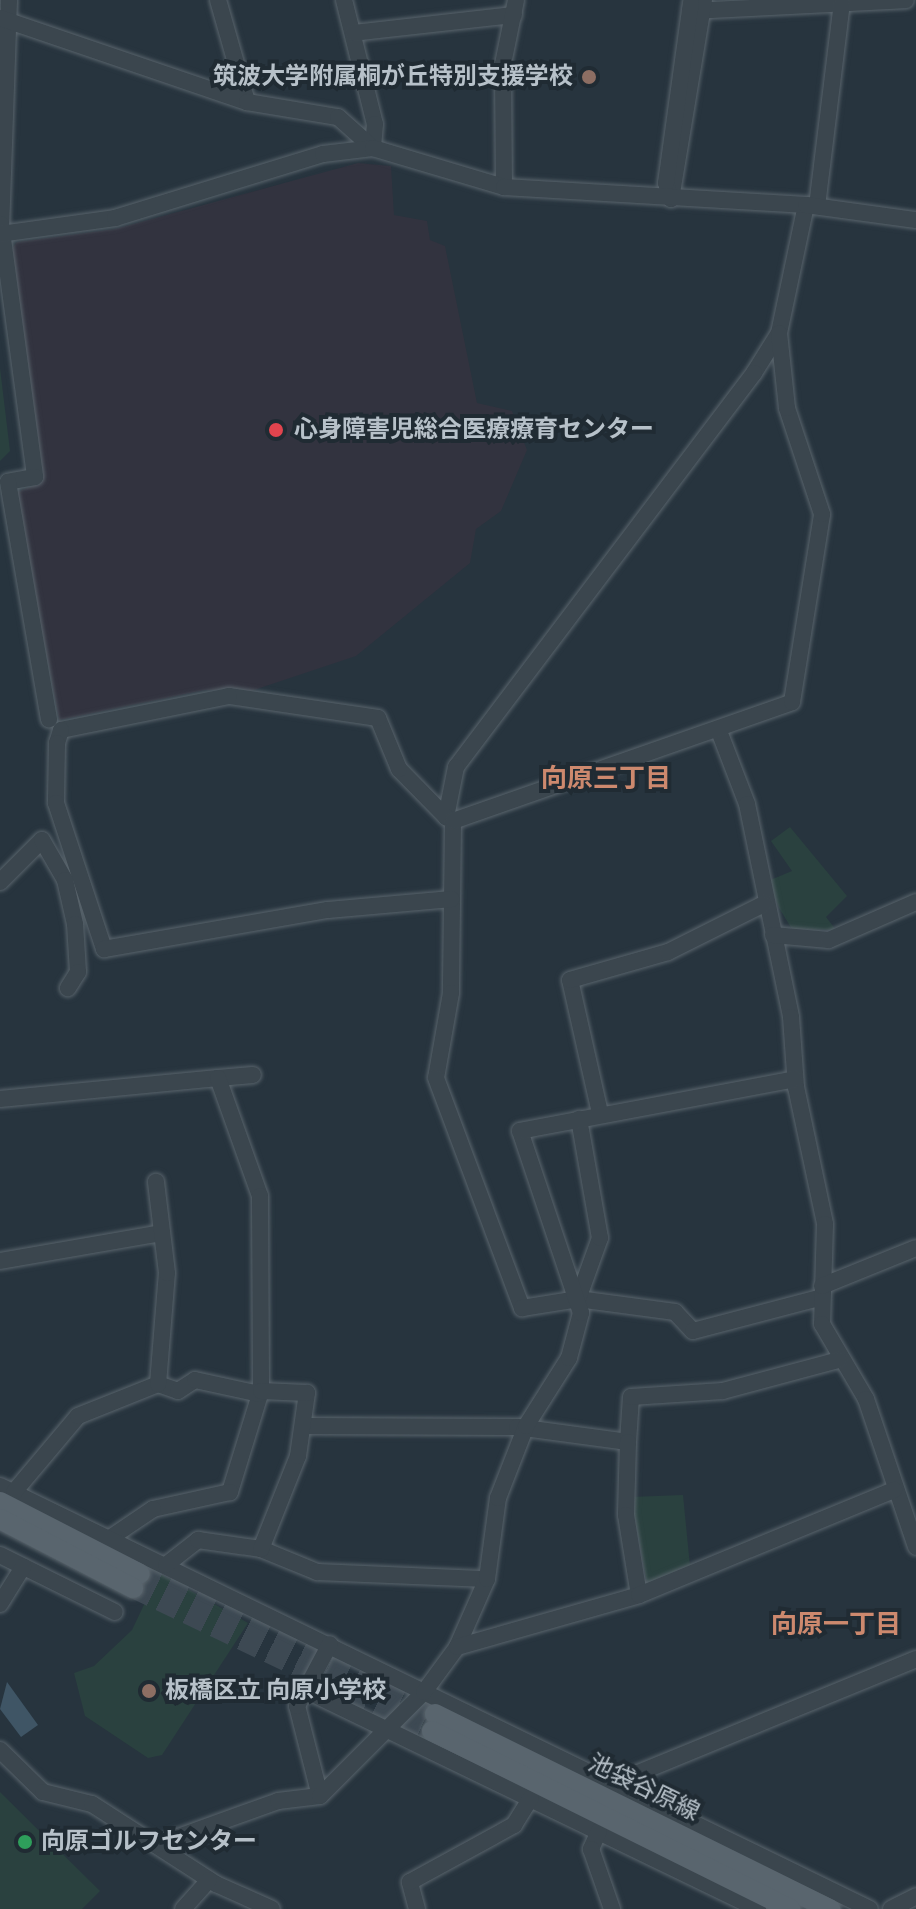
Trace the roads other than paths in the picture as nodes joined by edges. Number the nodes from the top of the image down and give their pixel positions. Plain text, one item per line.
1 (9, 0) edge
2 (218, 0) edge
3 (344, 0) edge
4 (906, 0) edge
5 (842, 3) junction
6 (697, 5) edge
7 (515, 7) edge
8 (2, 19) edge
9 (353, 33) junction
10 (247, 102) junction
11 (373, 148) junction
12 (504, 187) junction
13 (671, 199) junction
14 (812, 206) junction
15 (916, 219) edge
16 (1, 234) edge
17 (779, 333) junction
18 (49, 719) dead end
19 (719, 731) junction
20 (449, 819) junction
21 (0, 882) edge
22 (452, 899) junction
23 (916, 902) edge
24 (764, 904) junction
25 (773, 935) junction
26 (68, 988) dead end
27 (253, 1075) dead end
28 (218, 1078) junction
29 (795, 1079) junction
30 (0, 1099) edge
31 (600, 1113) junction
32 (579, 1119) junction
33 (156, 1182) dead end
34 (162, 1233) junction
35 (916, 1248) edge
36 (0, 1261) edge
37 (820, 1292) junction
38 (578, 1299) junction
39 (839, 1360) junction
40 (158, 1384) junction
41 (261, 1392) junction
42 (303, 1426) junction
43 (525, 1430) junction
44 (628, 1442) junction
45 (894, 1490) junction
46 (5, 1493) edge
47 (0, 1519) edge
48 (110, 1538) junction
49 (916, 1547) edge
50 (261, 1549) junction
51 (0, 1555) edge
52 (166, 1565) junction
53 (23, 1567) junction
54 (487, 1579) junction
55 (639, 1595) junction
56 (0, 1604) edge
57 (115, 1612) dead end
58 (330, 1644) junction
59 (457, 1647) junction
60 (916, 1659) edge
61 (307, 1691) junction
62 (424, 1692) junction
63 (387, 1729) junction
64 (0, 1750) edge
65 (626, 1794) junction
66 (320, 1796) junction
67 (531, 1798) junction
68 (599, 1831) junction
69 (156, 1845) junction
70 (209, 1880) junction
71 (916, 1896) edge
72 (183, 1909) edge
73 (272, 1909) edge
74 (417, 1909) edge
75 (612, 1909) edge
76 (758, 1909) edge
77 (790, 1909) edge
78 (830, 1909) edge
79 (870, 1909) edge
80 (891, 1909) edge

1 - 8 street
2 - 10 street
3 - 9 street
4 - 5 street
5 - 6 street
5 - 14 street
6 - 13 street
7 - 9 street
7 - 12 street
8 - 10 street
8 - 16 street
9 - 11 street
10 - 11 street
11 - 12 street
11 - 16 street
12 - 13 street
13 - 14 street
14 - 15 street
14 - 17 street
16 - 18 street
17 - 19 street
17 - 20 street
19 - 20 street
19 - 24 street
20 - 22 street
20 - 22 street
21 - 26 street
22 - 38 street
23 - 25 street
24 - 25 street
24 - 31 street
25 - 29 street
27 - 28 street
28 - 30 street
28 - 41 street
29 - 31 street
29 - 37 street
31 - 32 street
32 - 38 street
32 - 38 street
33 - 34 street
34 - 36 street
34 - 40 street
35 - 37 street
37 - 38 street
37 - 39 street
38 - 43 street
39 - 44 street
39 - 45 street
40 - 41 street
40 - 46 street
41 - 42 street
41 - 48 street
42 - 43 street
42 - 50 street
43 - 44 street
43 - 54 street
44 - 55 street
45 - 49 street
45 - 55 street
46 - 47 main road
46 - 48 street
48 - 52 street
50 - 52 street
50 - 54 street
51 - 53 street
52 - 58 street
53 - 56 street
53 - 57 street
54 - 59 street
55 - 59 street
58 - 61 street
58 - 62 street
59 - 62 street
60 - 65 street
61 - 63 street
61 - 66 street
62 - 63 street
62 - 65 street
63 - 66 street
63 - 67 street
64 - 69 street
65 - 79 street
66 - 69 street
67 - 68 street
67 - 74 street
68 - 75 street
68 - 76 street
69 - 70 street
70 - 72 street
70 - 73 street
71 - 80 street
77 - 78 main road, 池袋谷原線

